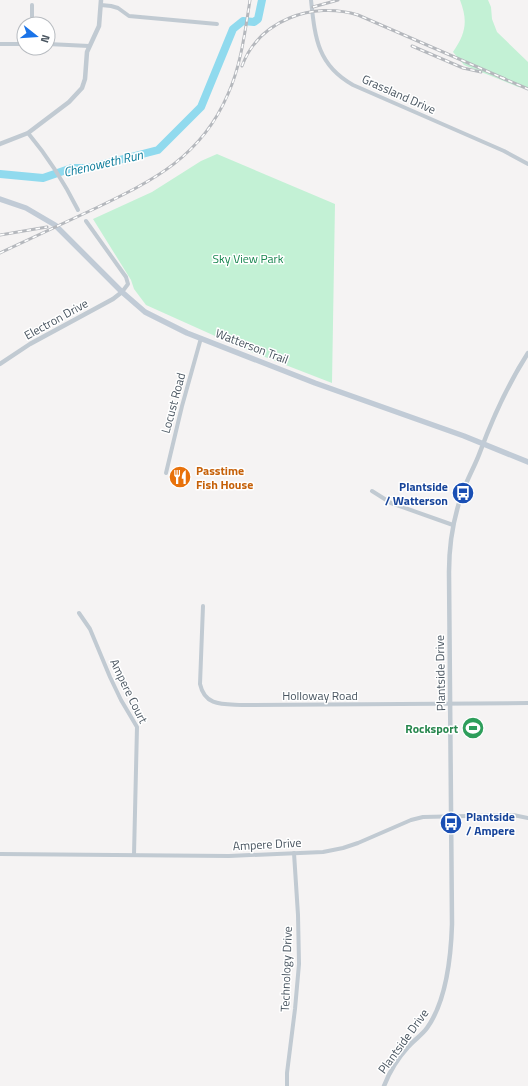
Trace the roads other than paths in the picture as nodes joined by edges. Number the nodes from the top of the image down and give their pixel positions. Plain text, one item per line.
1 (311, 0) edge
2 (101, 3) edge
3 (32, 5) dead end
4 (32, 16) edge
5 (217, 24) dead end
6 (0, 44) edge
7 (16, 44) edge
8 (56, 44) edge
9 (89, 46) junction
10 (28, 133) junction
11 (0, 144) edge
12 (528, 164) edge
13 (0, 199) edge
14 (78, 210) dead end
15 (86, 220) dead end
16 (122, 292) junction
17 (201, 338) junction
18 (528, 353) edge
19 (0, 364) edge
20 (483, 443) junction
21 (528, 462) edge
22 (166, 473) dead end
23 (372, 491) dead end
24 (453, 525) junction
25 (203, 606) dead end
26 (79, 613) dead end
27 (528, 703) edge
28 (450, 704) junction
29 (451, 816) junction
30 (528, 818) edge
31 (294, 853) junction
32 (0, 854) edge
33 (134, 855) junction
34 (287, 1086) edge
35 (384, 1086) edge

1 - 12 street, Grassland Drive
2 - 5 street
2 - 9 street
3 - 4 street
6 - 7 street
8 - 9 street
9 - 10 street
10 - 11 street
10 - 14 street
13 - 16 main road, Watterson Trail
15 - 16 street
16 - 17 main road, Watterson Trail
16 - 19 street, Electron Drive
17 - 20 main road, Watterson Trail
17 - 22 street, Locust Road
18 - 20 street, Plantside Drive
20 - 21 main road, Watterson Trail
20 - 24 street, Plantside Drive
23 - 24 street
24 - 28 street, Plantside Drive
25 - 28 street, Holloway Road
26 - 33 street, Ampere Court
27 - 28 street, Holloway Road
28 - 29 street, Plantside Drive
29 - 30 street, Ampere Drive
29 - 31 street, Ampere Drive
29 - 35 street, Plantside Drive
31 - 33 street, Ampere Drive
31 - 34 street, Technology Drive
32 - 33 street, Ampere Drive

